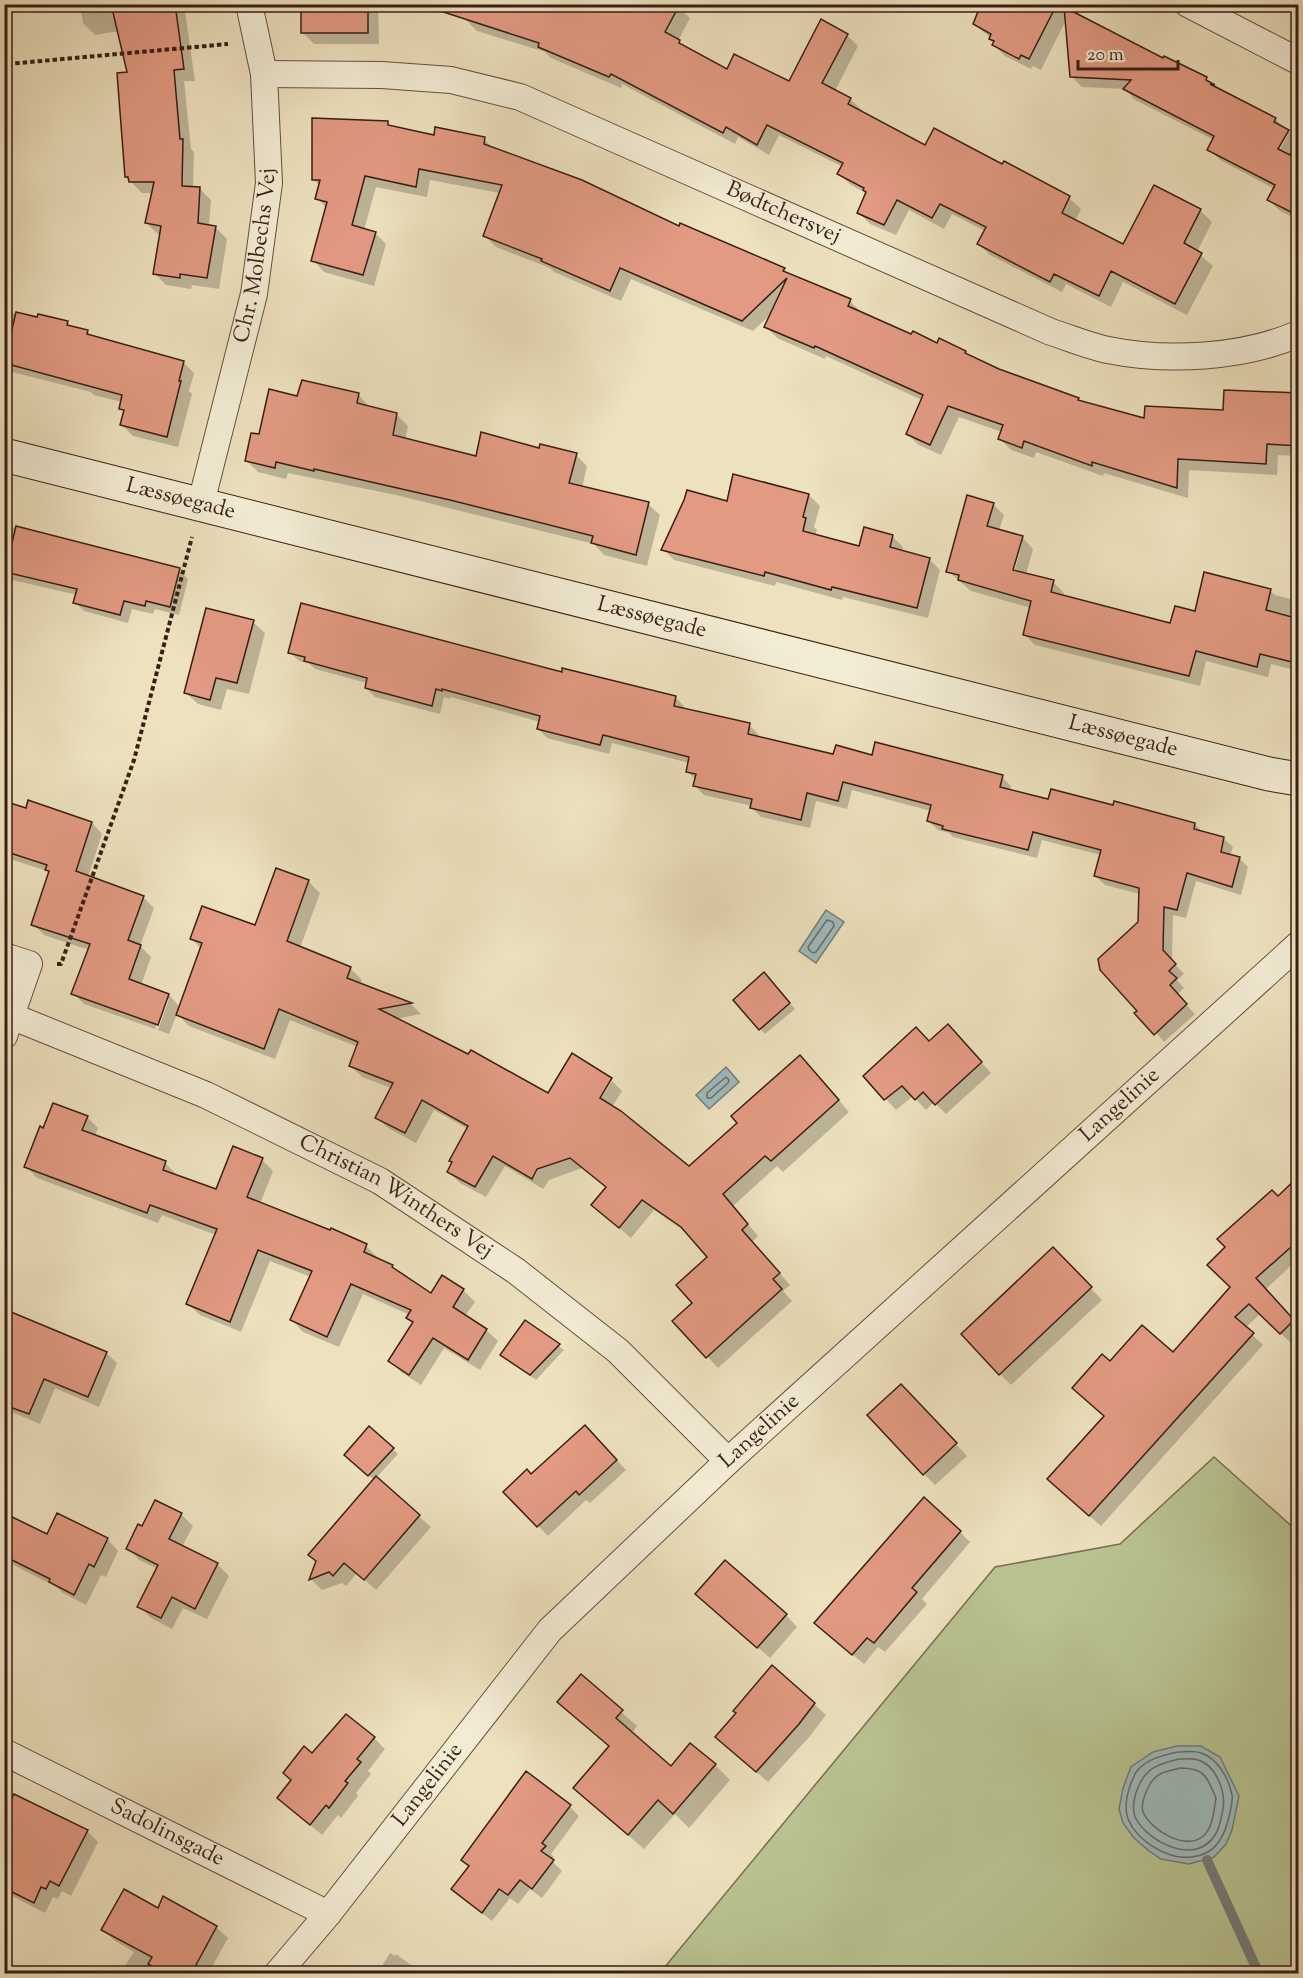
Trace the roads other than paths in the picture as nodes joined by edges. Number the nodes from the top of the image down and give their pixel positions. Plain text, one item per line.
1 (249, 4) edge
2 (1188, 4) edge
3 (1299, 61) edge
4 (264, 74) junction
5 (1299, 334) edge
6 (4, 454) edge
7 (201, 503) junction
8 (1299, 779) edge
9 (1299, 945) edge
10 (4, 956) edge
11 (8, 1026) edge
12 (728, 1461) junction
13 (4, 1752) edge
14 (328, 1914) junction
15 (277, 1974) edge

1 - 4 street, Chr. Molbechs Vej
2 - 3 street
4 - 5 street, Bødtchersvej
4 - 7 street, Chr. Molbechs Vej
6 - 7 street, Læssøegade
7 - 8 street, Læssøegade
9 - 12 street, Langelinie
10 - 11 street, Christian Winthers Vej
11 - 12 street, Christian Winthers Vej
12 - 14 street, Langelinie
13 - 14 street, Sadolinsgade
14 - 15 street, Langelinie

